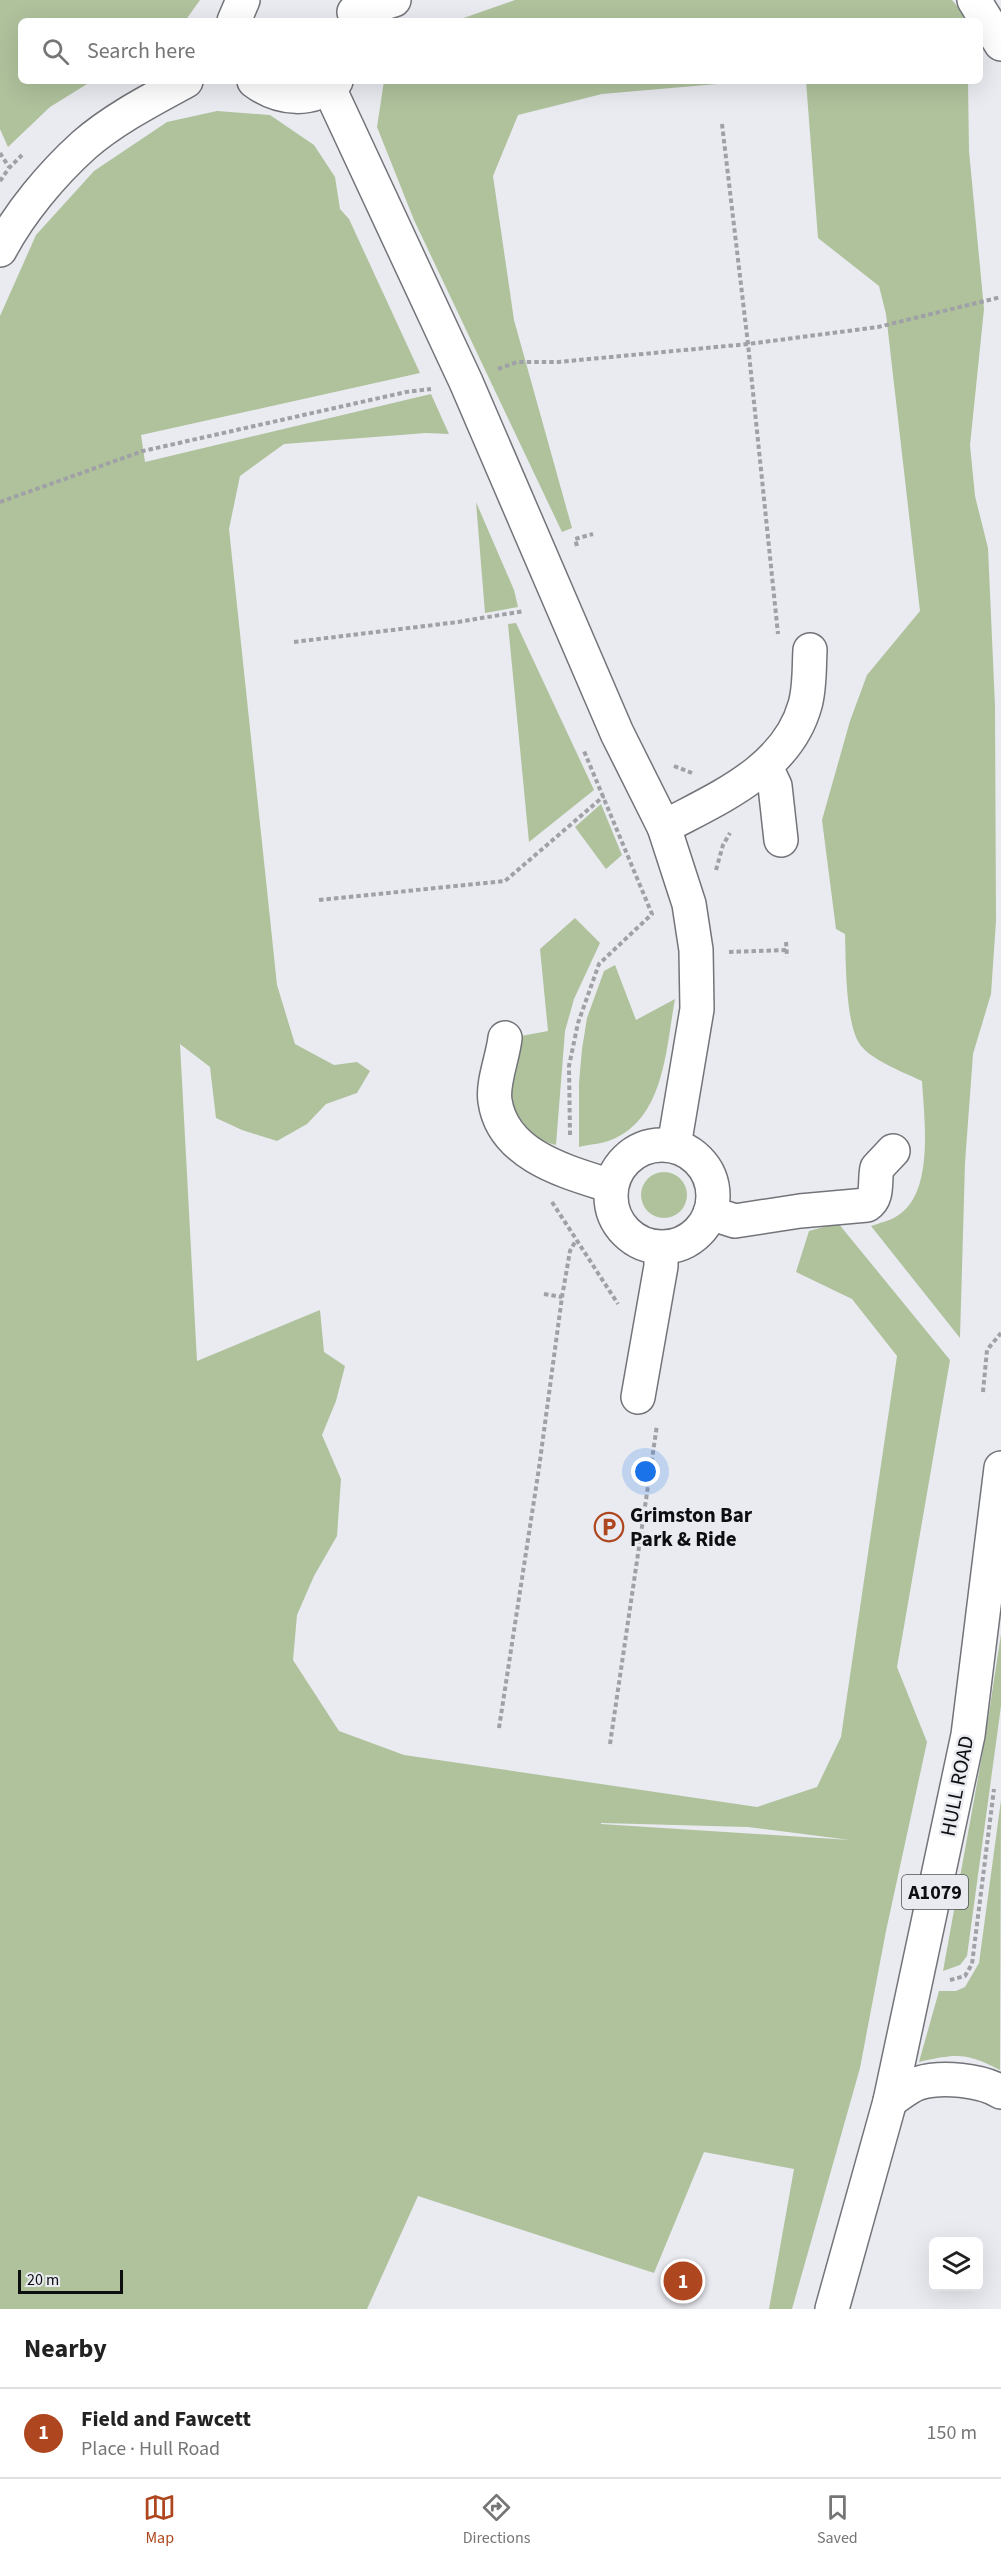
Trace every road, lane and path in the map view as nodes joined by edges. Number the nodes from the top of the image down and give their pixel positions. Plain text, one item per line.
1 (243, 0) edge
2 (394, 0) edge
3 (974, 0) edge
4 (352, 11) edge
5 (235, 18) edge
6 (1001, 44) edge
7 (180, 84) edge
8 (258, 84) edge
9 (332, 84) edge
10 (722, 124) dead end
11 (0, 250) edge
12 (1001, 297) edge
13 (748, 344) junction
14 (466, 382) junction
15 (0, 502) edge
16 (593, 534) dead end
17 (544, 567) junction
18 (524, 611) junction
19 (529, 622) dead end
20 (779, 641) dead end
21 (294, 642) dead end
22 (810, 650) dead end
23 (580, 742) dead end
24 (666, 762) dead end
25 (766, 767) junction
26 (702, 774) dead end
27 (740, 785) junction
28 (604, 796) junction
29 (664, 826) junction
30 (781, 840) dead end
31 (715, 877) dead end
32 (319, 900) dead end
33 (786, 942) dead end
34 (696, 950) junction
35 (786, 950) junction
36 (787, 957) dead end
37 (506, 1038) dead end
38 (674, 1146) junction
39 (893, 1151) dead end
40 (559, 1170) junction
41 (611, 1186) junction
42 (710, 1214) junction
43 (576, 1239) junction
44 (662, 1248) junction
45 (544, 1294) dead end
46 (562, 1297) junction
47 (652, 1314) junction
48 (1001, 1333) edge
49 (983, 1392) dead end
50 (638, 1397) dead end
51 (657, 1424) dead end
52 (1001, 1468) edge
53 (499, 1728) dead end
54 (610, 1744) dead end
55 (1001, 2092) edge
56 (890, 2101) junction
57 (832, 2309) edge

1 - 5 street
2 - 4 street
3 - 6 street
7 - 11 street
8 - 9 street
9 - 14 street
10 - 13 path
12 - 13 path
13 - 14 path
13 - 20 path
14 - 15 path
14 - 17 street
16 - 17 path
17 - 18 path
17 - 29 street
18 - 19 path
18 - 21 path
22 - 25 street
23 - 28 path
24 - 26 path
25 - 27 street
25 - 30 street
27 - 29 street
27 - 31 path
28 - 32 path
28 - 40 path
29 - 34 street
33 - 35 path
34 - 35 path
34 - 38 street
35 - 36 path
37 - 40 street
38 - 41 street
38 - 42 street
39 - 42 street
40 - 41 street
40 - 43 path
41 - 44 street
42 - 44 street
43 - 46 path
43 - 47 path
44 - 47 street
45 - 46 path
46 - 53 path
47 - 50 street
48 - 49 path
51 - 54 path
52 - 56 street, HULL ROAD / A1079
55 - 56 street
56 - 57 street, HULL ROAD / A1079

